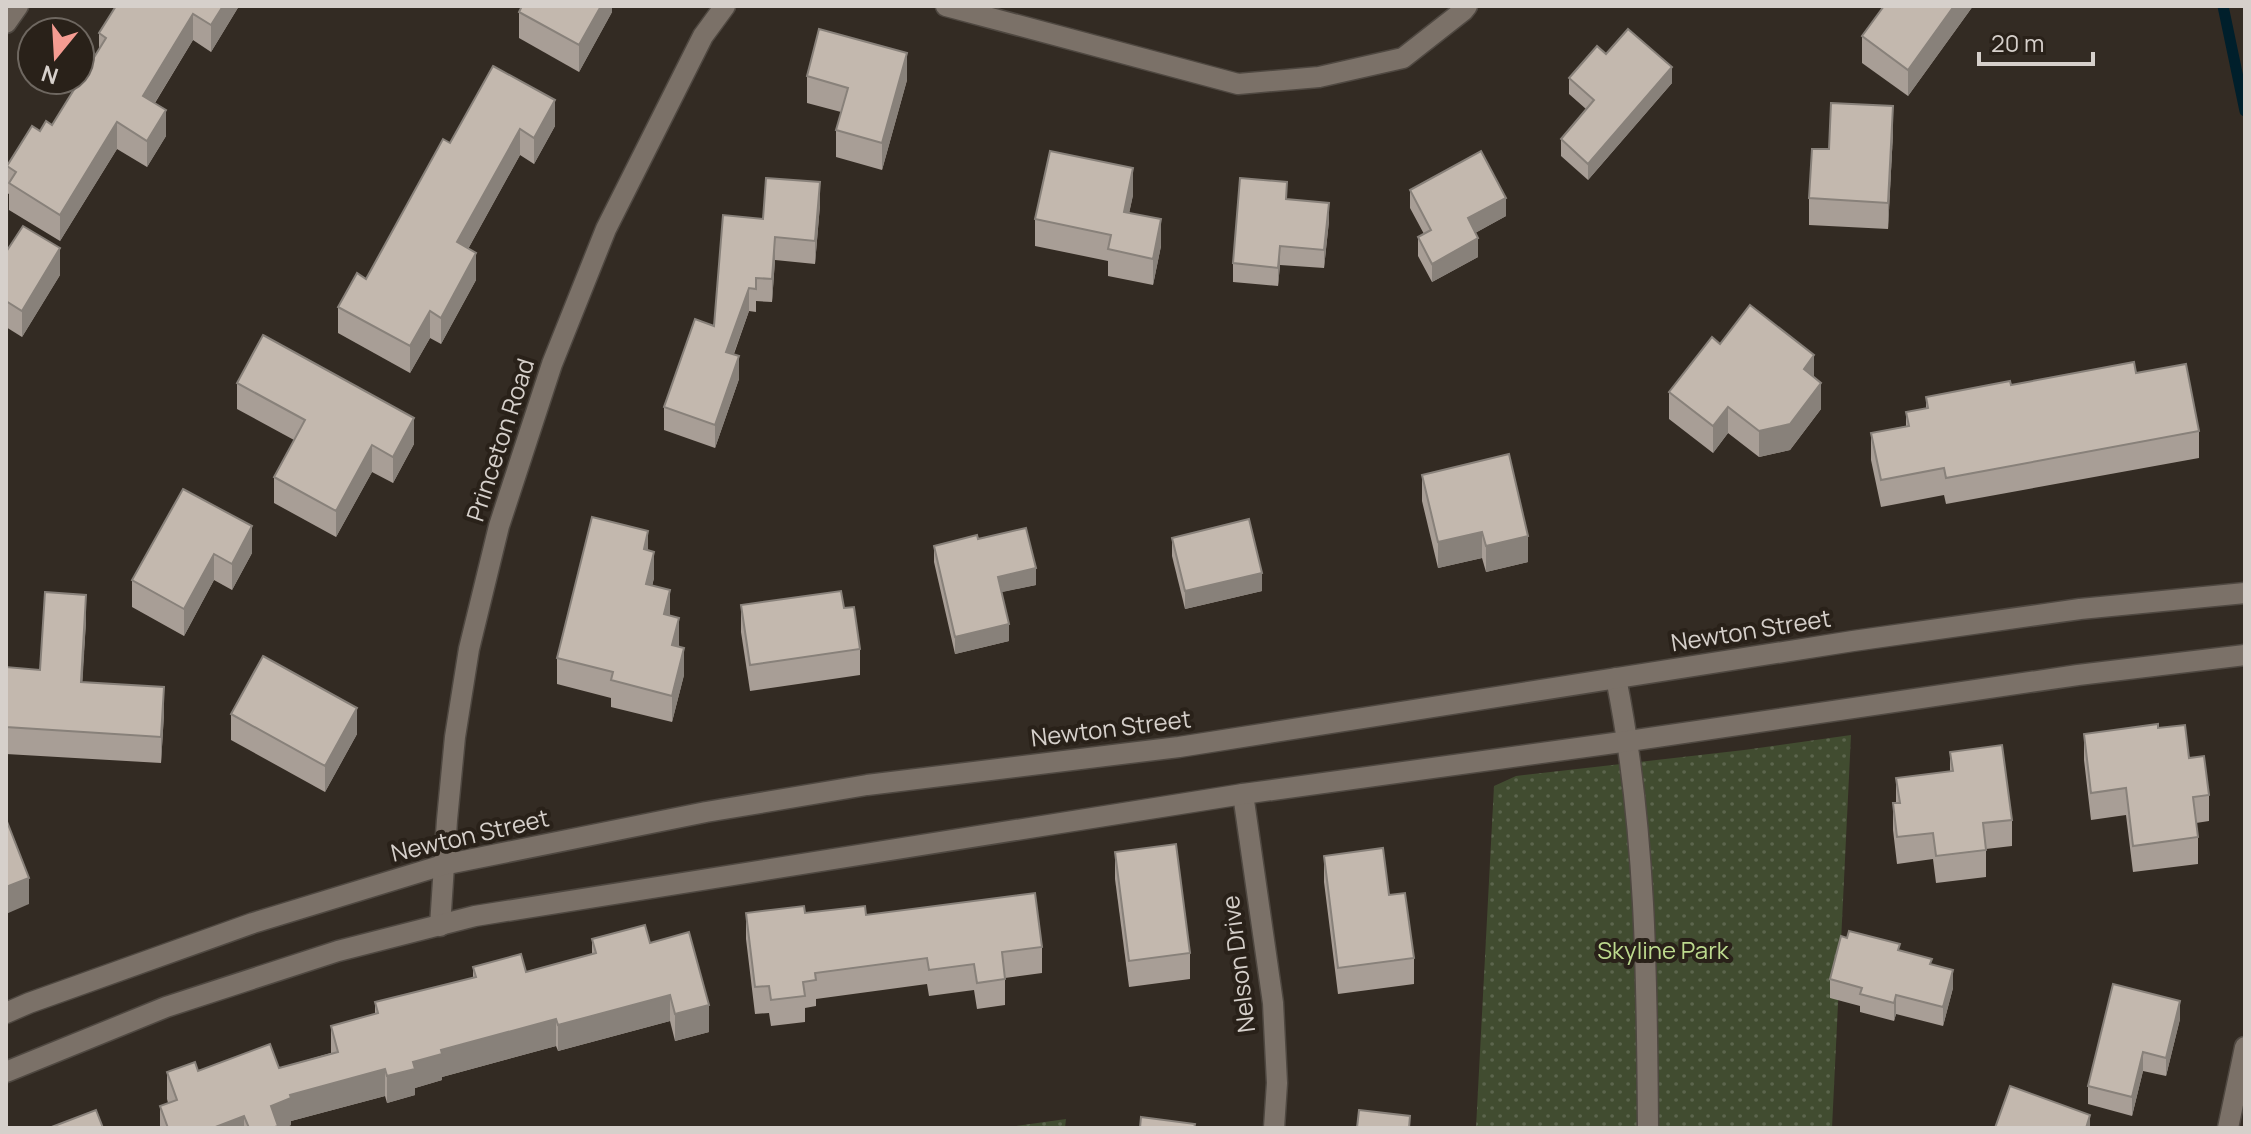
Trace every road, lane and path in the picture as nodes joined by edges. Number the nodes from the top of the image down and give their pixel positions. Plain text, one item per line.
1 (18, 6) edge
2 (725, 6) edge
3 (946, 6) edge
4 (1467, 6) edge
5 (6, 23) edge
6 (2245, 593) edge
7 (2245, 655) edge
8 (1616, 678) junction
9 (1629, 741) junction
10 (1243, 794) junction
11 (443, 865) junction
12 (440, 926) junction
13 (6, 1013) edge
14 (2245, 1047) edge
15 (6, 1072) edge
16 (1274, 1128) edge
17 (1648, 1128) edge
18 (2228, 1128) edge

1 - 5 main road
2 - 11 main road, Princeton Road
3 - 4 main road
6 - 8 main road, Newton Street
7 - 9 main road
8 - 9 main road
8 - 11 main road, Newton Street
9 - 10 main road
9 - 17 main road
10 - 12 main road
10 - 16 main road, Nelson Drive
11 - 12 main road, Princeton Road
11 - 13 main road, Newton Street
12 - 15 main road
14 - 18 main road

